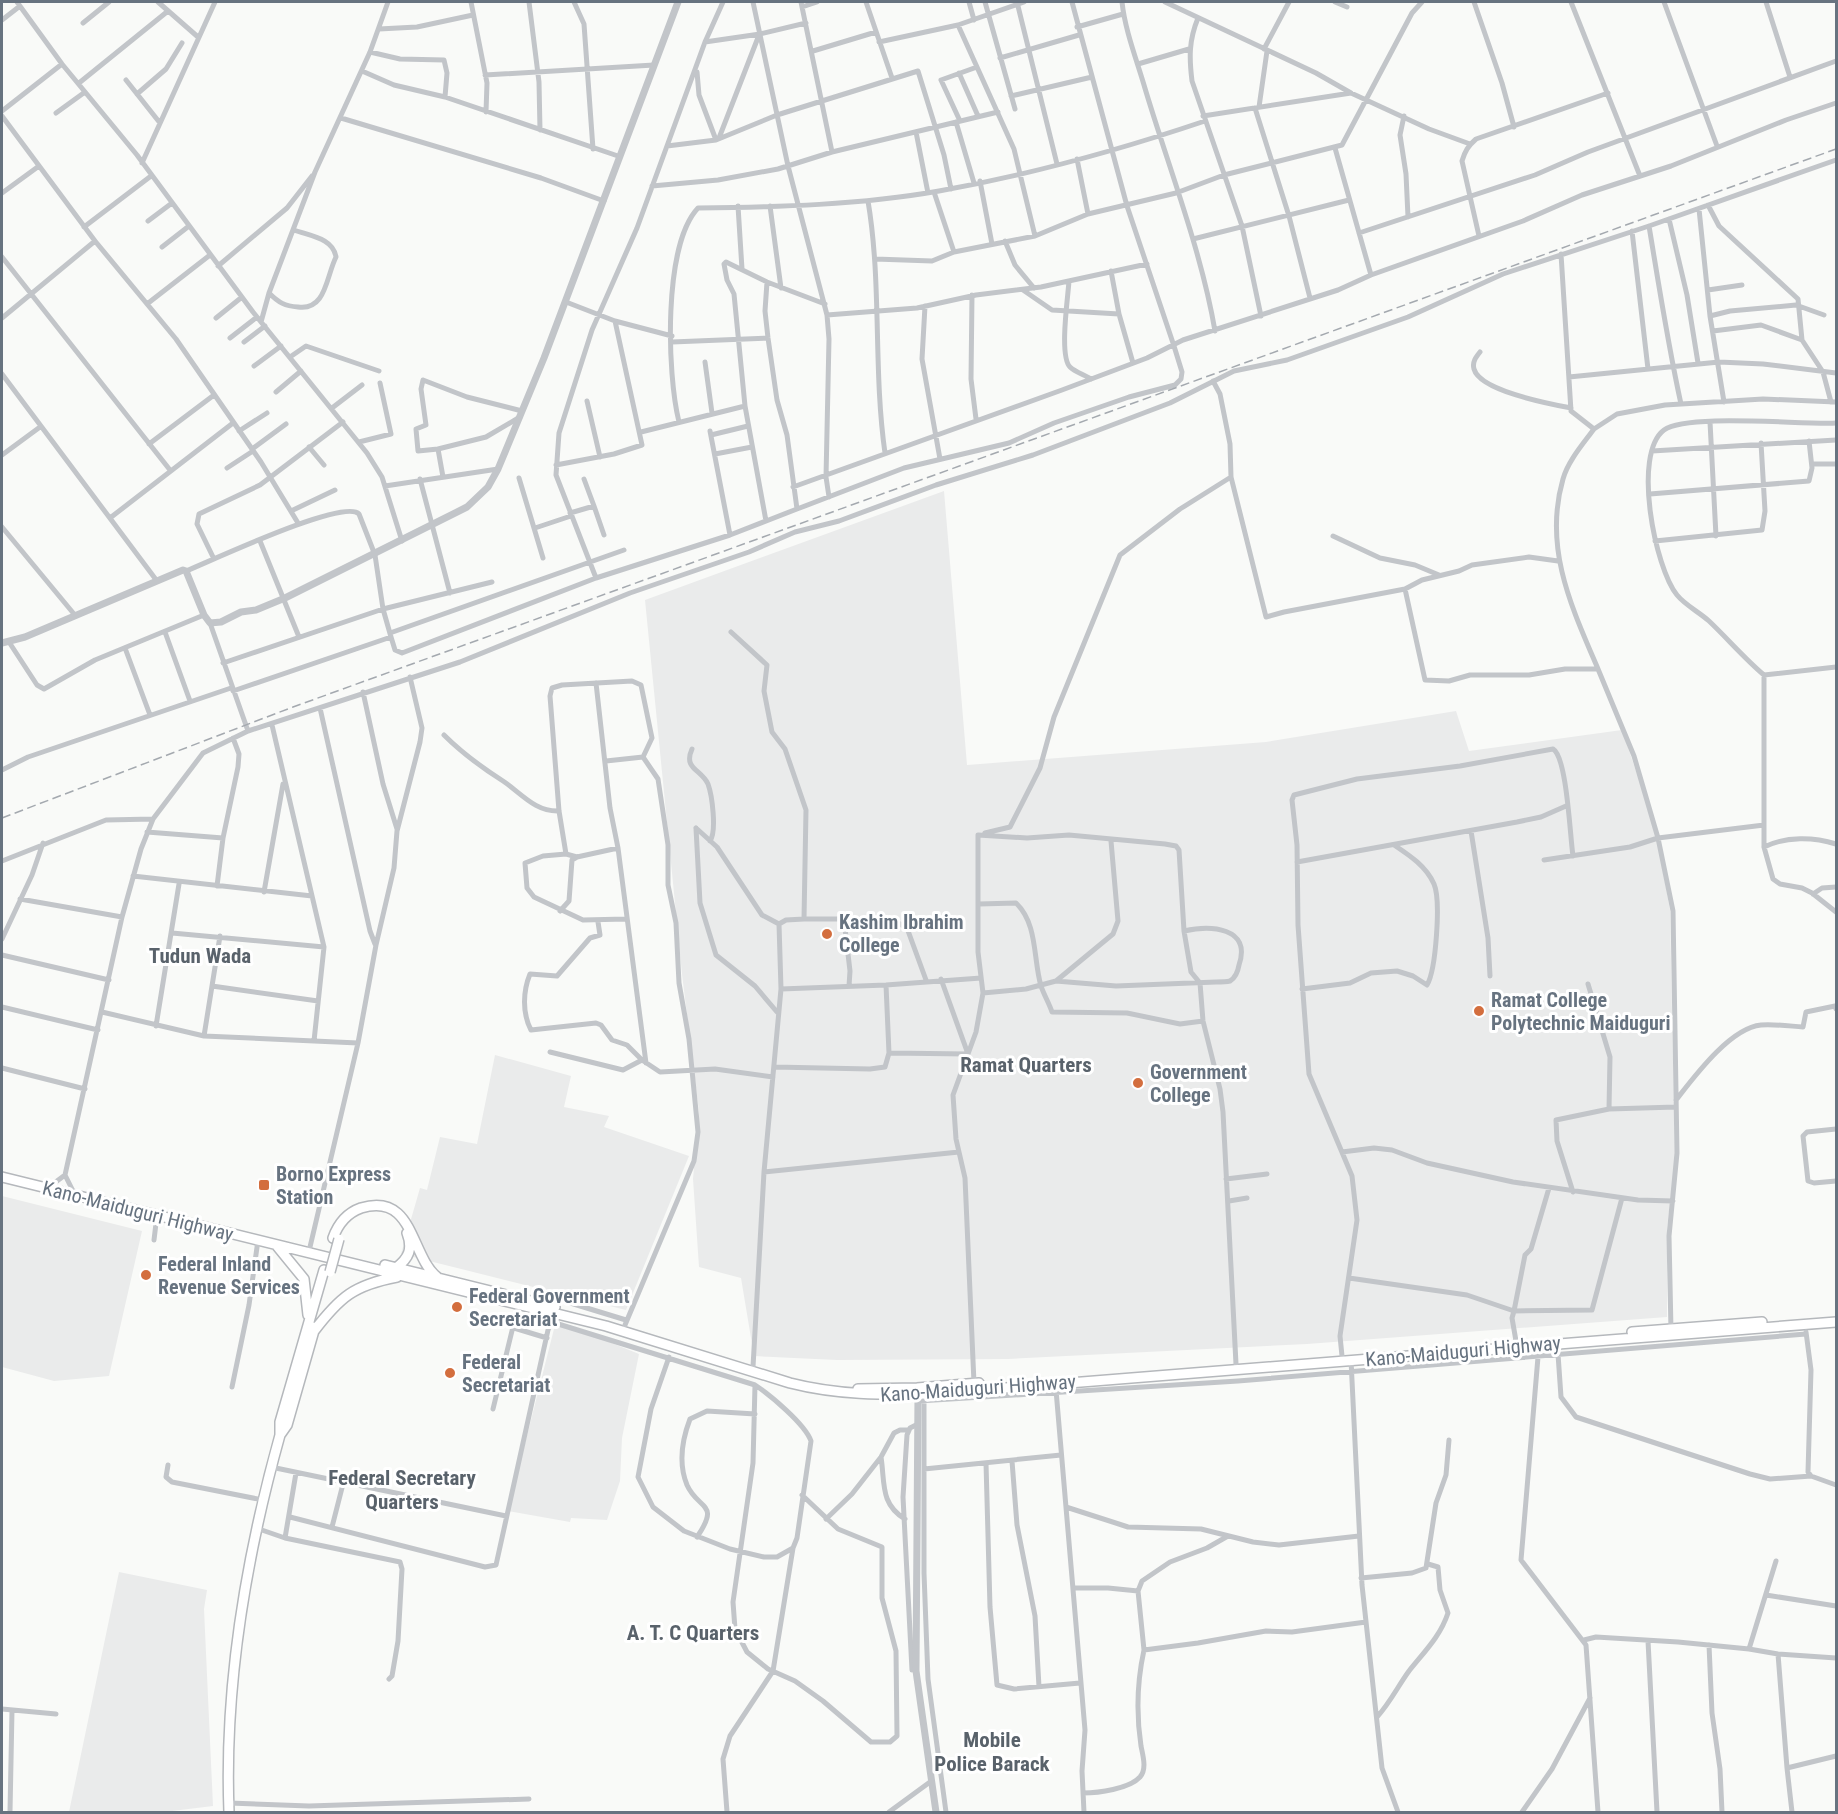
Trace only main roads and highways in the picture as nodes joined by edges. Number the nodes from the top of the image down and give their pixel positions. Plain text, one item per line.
1 (2, 1172) edge
2 (2, 1177) edge
3 (336, 1238) junction
4 (276, 1245) junction
5 (399, 1272) junction
6 (439, 1278) junction
7 (519, 1301) junction
8 (1836, 1317) edge
9 (1836, 1322) edge
10 (311, 1330) junction
11 (1672, 1332) junction
12 (1346, 1358) junction
13 (229, 1808) edge

1 - 5 highway, Kano-Maiduguri Highway
2 - 4 highway, Kano-Maiduguri Highway
3 - 5 highway
3 - 6 highway
3 - 10 highway
4 - 5 highway, Kano-Maiduguri Highway
4 - 10 highway
5 - 6 highway, Kano-Maiduguri Highway
5 - 7 highway, Kano-Maiduguri Highway
5 - 10 highway
6 - 7 highway, Kano-Maiduguri Highway
7 - 12 highway, Kano-Maiduguri Highway
7 - 12 highway, Kano-Maiduguri Highway
8 - 11 highway, Kano-Maiduguri Highway
9 - 11 highway, Kano-Maiduguri Highway
10 - 13 highway
11 - 12 highway, Kano-Maiduguri Highway
11 - 12 highway, Kano-Maiduguri Highway

